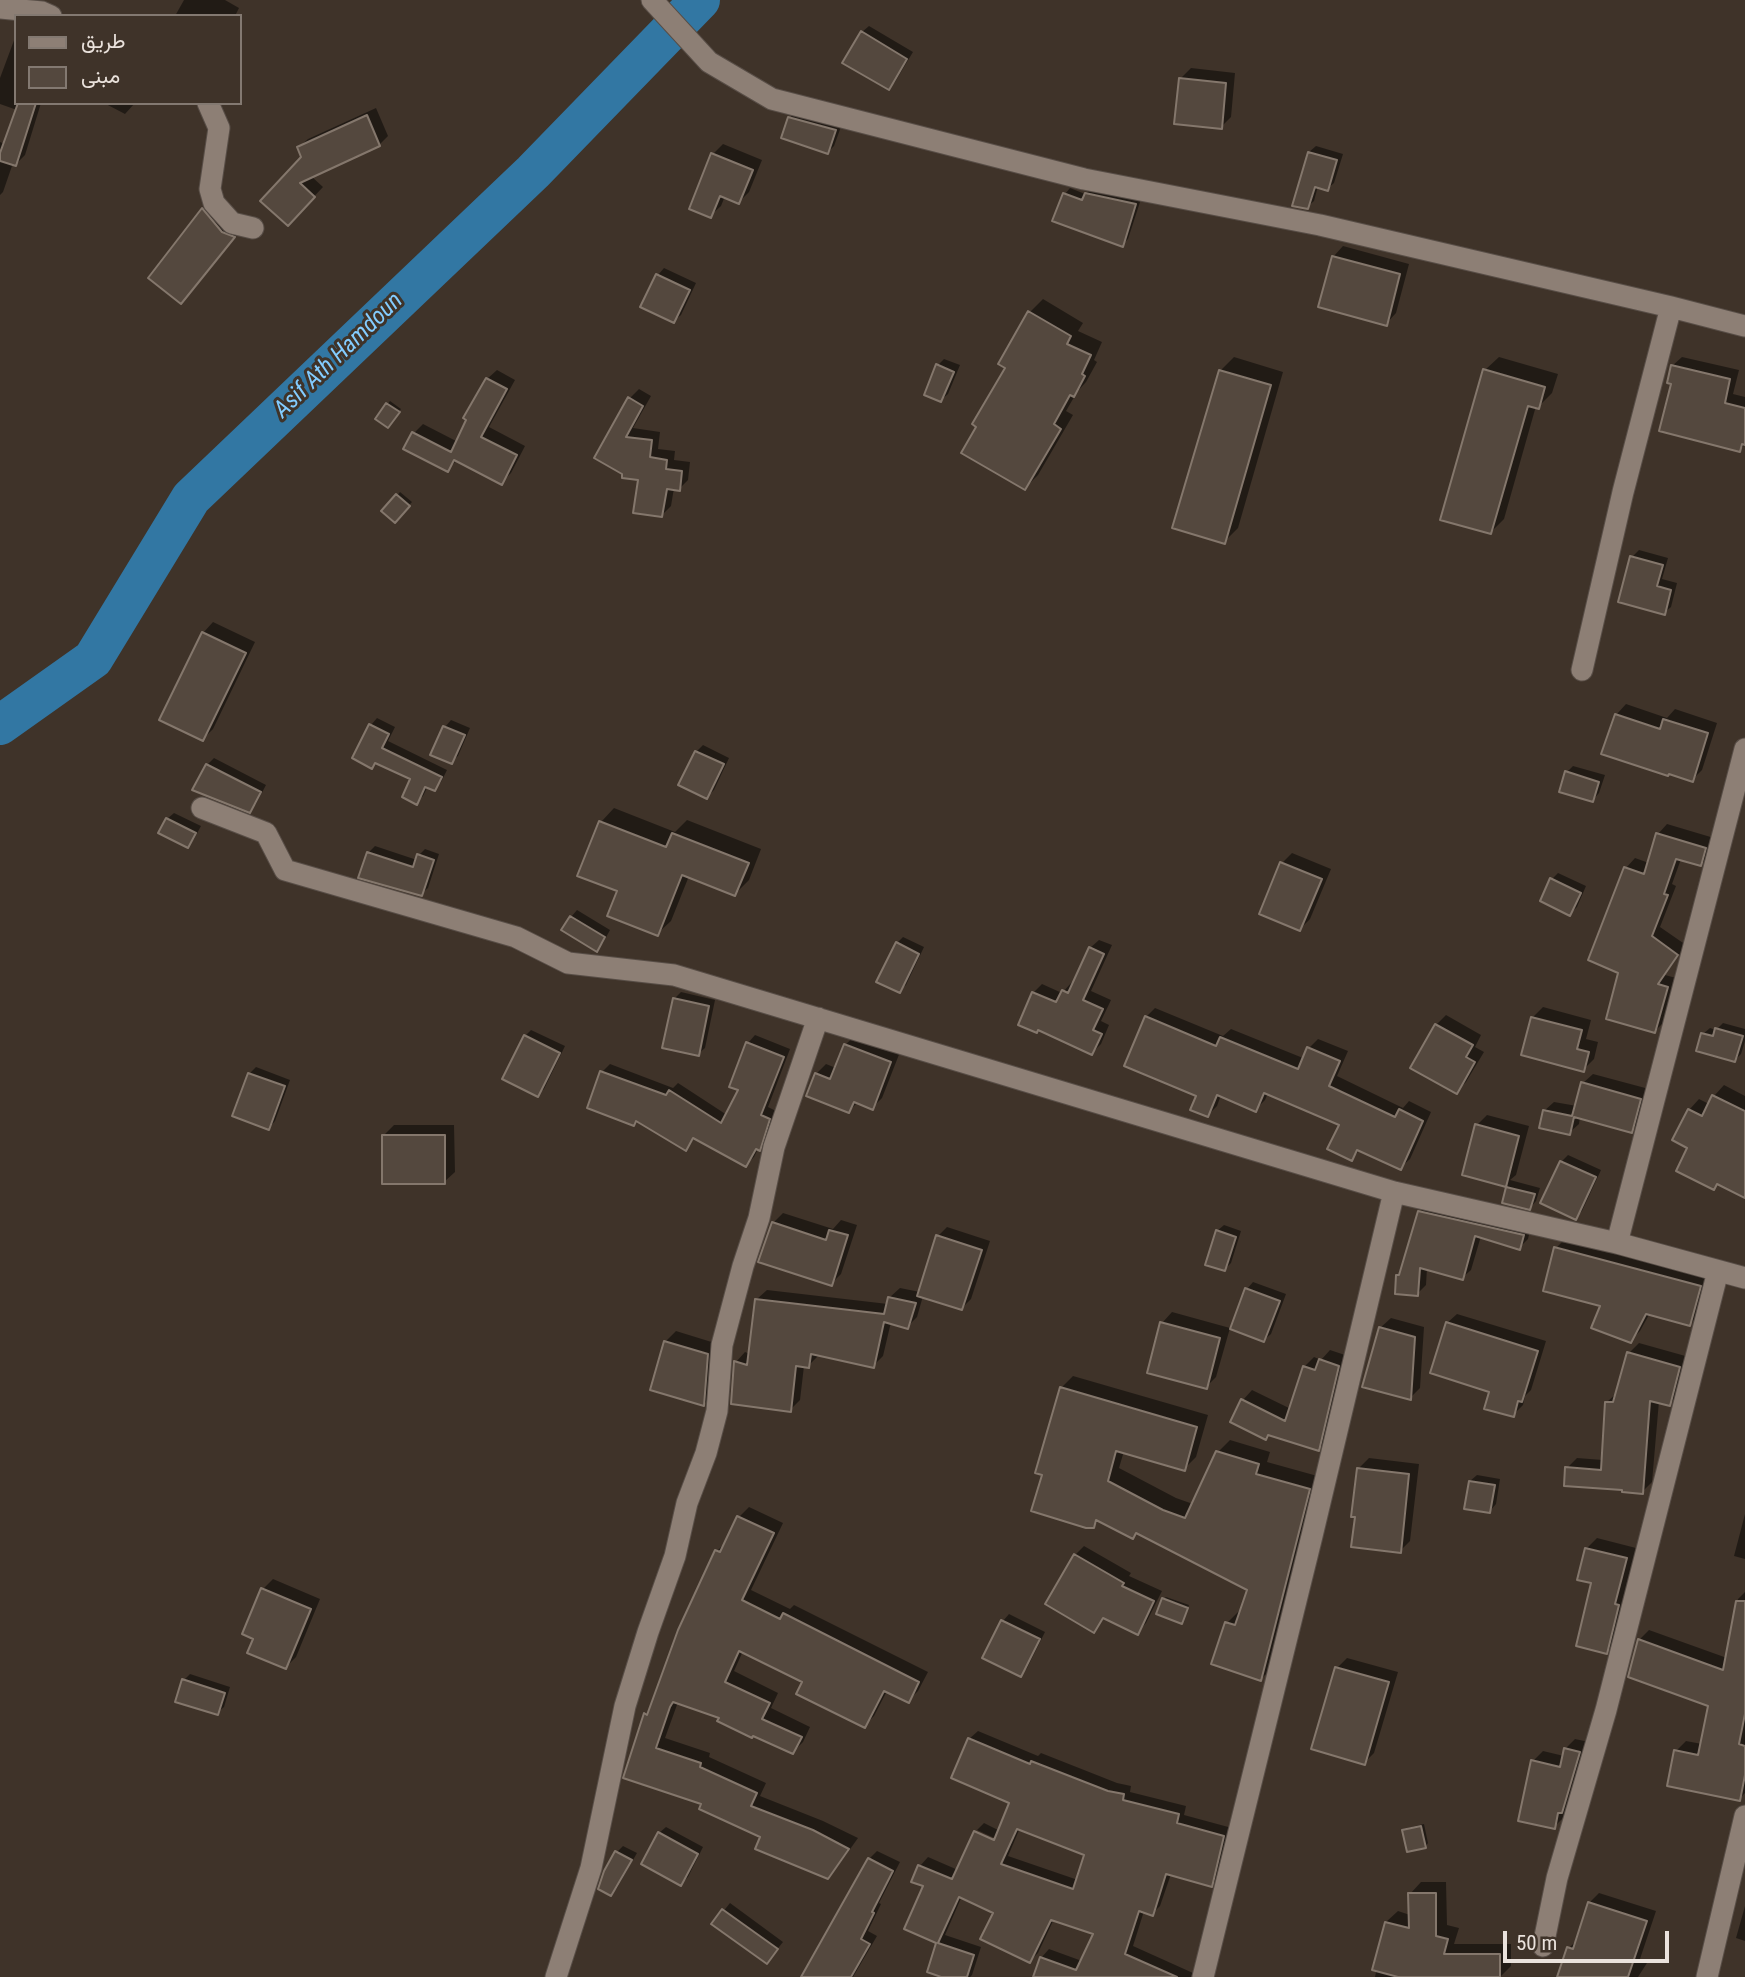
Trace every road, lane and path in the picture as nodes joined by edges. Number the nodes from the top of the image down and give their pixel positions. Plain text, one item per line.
1 (652, 0) edge
2 (0, 8) edge
3 (46, 14) edge
4 (209, 105) edge
5 (253, 228) dead end
6 (1671, 307) junction
7 (1745, 326) edge
8 (1582, 670) dead end
9 (1745, 749) edge
10 (202, 808) dead end
11 (818, 1018) junction
12 (1394, 1192) junction
13 (1617, 1243) junction
14 (1718, 1271) junction
15 (1745, 1278) edge
16 (1745, 1816) edge
17 (1543, 1946) dead end
18 (556, 1977) edge
19 (1203, 1977) edge
20 (1707, 1977) edge

1 - 6 street
2 - 3 street
4 - 5 street
6 - 7 street
6 - 8 street
9 - 13 street
10 - 11 street
11 - 12 street
11 - 18 street
12 - 13 street
12 - 19 street
13 - 14 street
14 - 15 street
14 - 17 street
16 - 20 street

